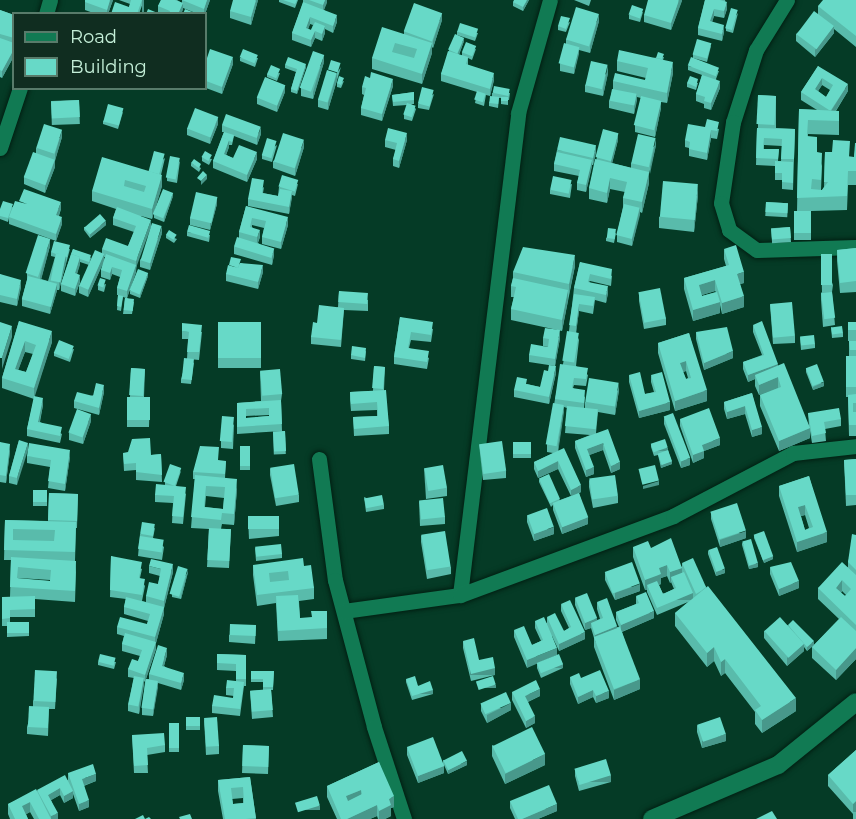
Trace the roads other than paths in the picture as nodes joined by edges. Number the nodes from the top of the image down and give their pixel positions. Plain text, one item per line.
1 (550, 0) edge
2 (787, 0) edge
3 (19, 90) edge
4 (0, 148) edge
5 (856, 247) edge
6 (856, 446) edge
7 (319, 459) dead end
8 (460, 595) junction
9 (344, 611) junction
10 (856, 702) edge
11 (404, 819) edge
12 (652, 819) edge

1 - 8 street
2 - 5 street
3 - 4 street
6 - 8 street
7 - 9 street
8 - 9 street
9 - 11 street
10 - 12 main road

